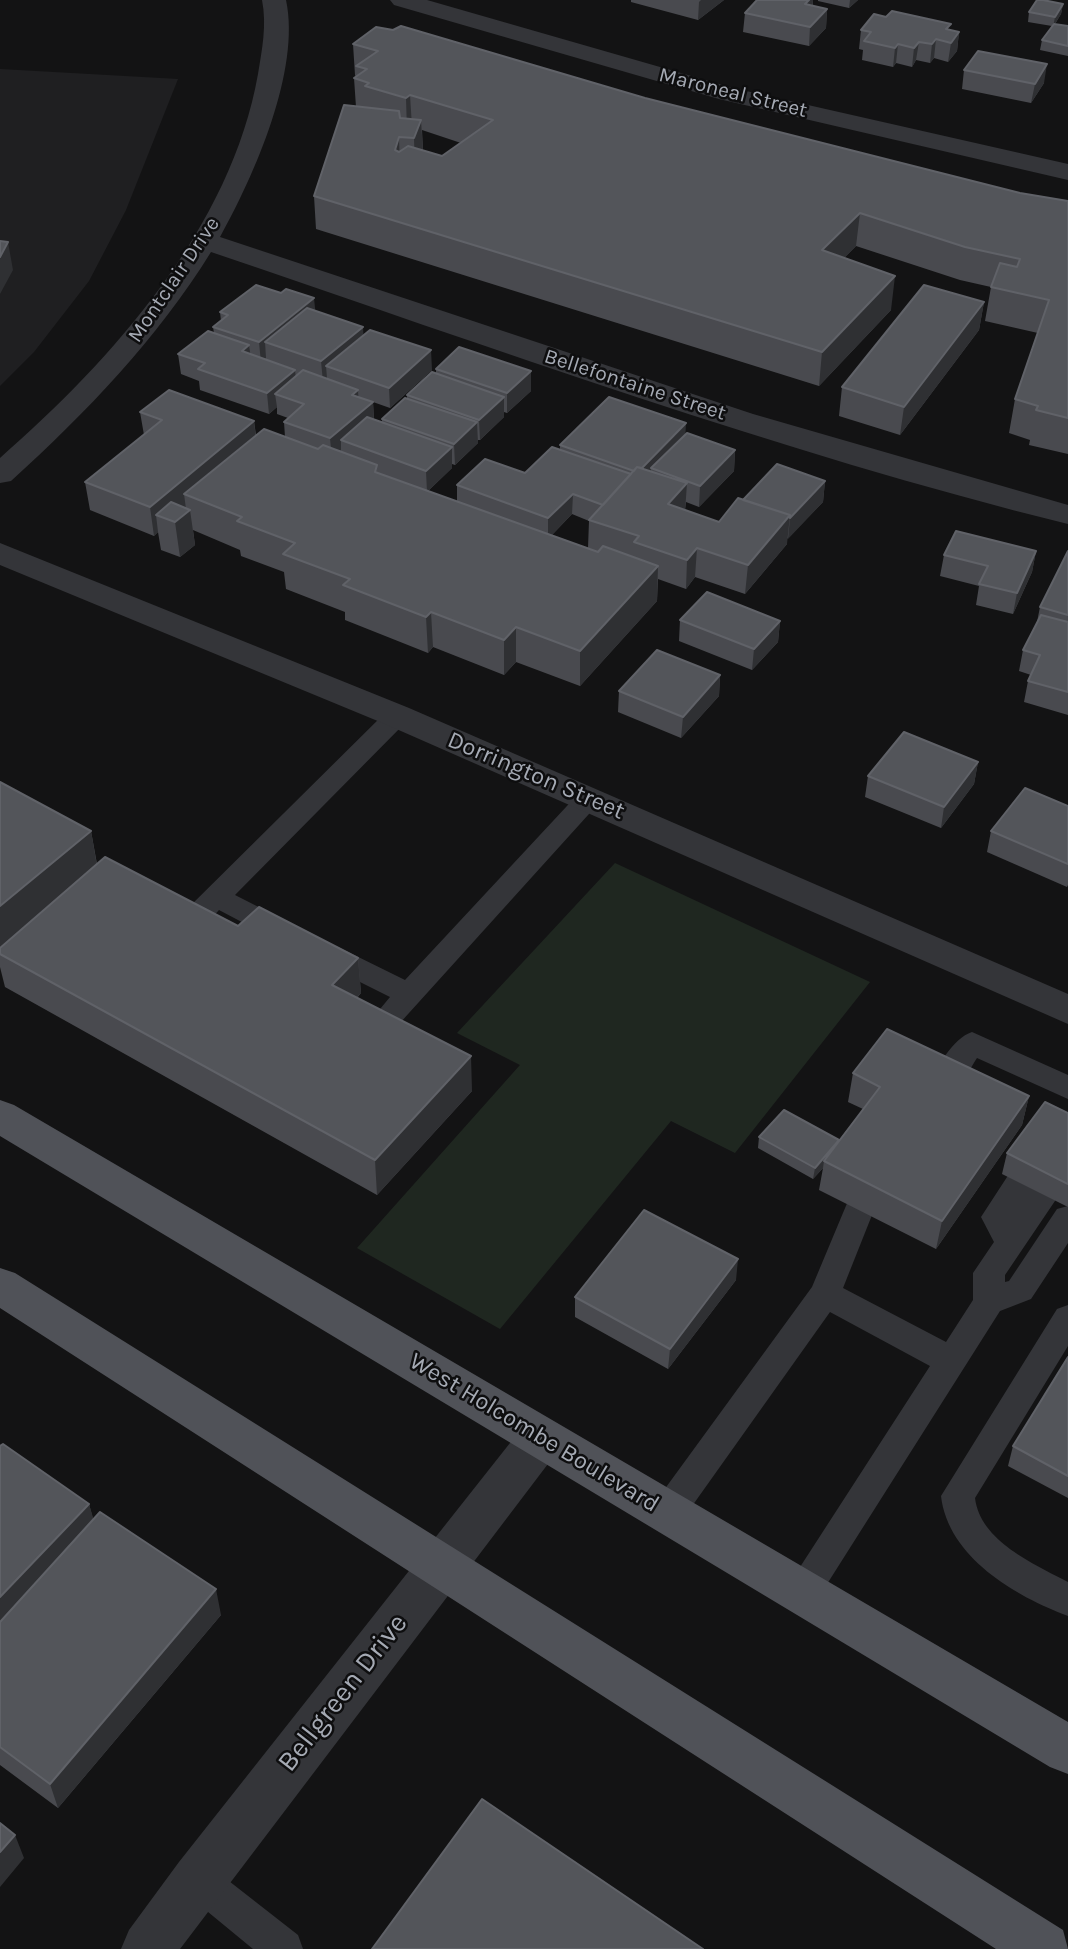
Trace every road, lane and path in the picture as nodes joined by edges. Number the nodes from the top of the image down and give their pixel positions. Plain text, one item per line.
1 (274, 0) edge
2 (402, 0) edge
3 (1068, 172) edge
4 (206, 242) junction
5 (0, 474) edge
6 (1068, 515) edge
7 (0, 553) edge
8 (397, 716) junction
9 (589, 798) junction
10 (216, 897) junction
11 (190, 923) edge
12 (408, 994) junction
13 (1068, 1010) edge
14 (380, 1026) edge
15 (941, 1087) edge
16 (1068, 1088) edge
17 (0, 1116) edge
18 (1032, 1189) edge
19 (859, 1210) edge
20 (1068, 1218) edge
21 (0, 1286) edge
22 (825, 1294) junction
23 (989, 1302) junction
24 (1068, 1318) edge
25 (951, 1361) junction
26 (541, 1438) junction
27 (668, 1513) junction
28 (441, 1568) junction
29 (803, 1592) junction
30 (1068, 1600) edge
31 (1067, 1748) edge
32 (198, 1880) junction
33 (148, 1949) edge
34 (284, 1949) edge
35 (1044, 1949) edge

1 - 4 street, Montclair Drive
2 - 3 street, Maroneal Street
4 - 5 street, Montclair Drive
4 - 6 street, Bellefontaine Street
7 - 8 street, Dorrington Street
8 - 9 street, Dorrington Street
8 - 10 lane
9 - 12 lane
9 - 13 street, Dorrington Street
10 - 11 lane
10 - 12 lane
12 - 14 lane
15 - 16 lane
17 - 26 main road, West Holcombe Boulevard
18 - 23 lane
19 - 22 lane
20 - 23 lane
21 - 28 main road
22 - 25 lane
22 - 27 lane
23 - 25 lane
24 - 30 lane
25 - 29 lane
26 - 27 main road, West Holcombe Boulevard
26 - 28 street, Bellgreen Drive
27 - 29 main road, West Holcombe Boulevard
28 - 32 street, Bellgreen Drive
28 - 35 main road
29 - 31 main road, West Holcombe Boulevard
32 - 33 street, Bellgreen Drive
32 - 34 lane

